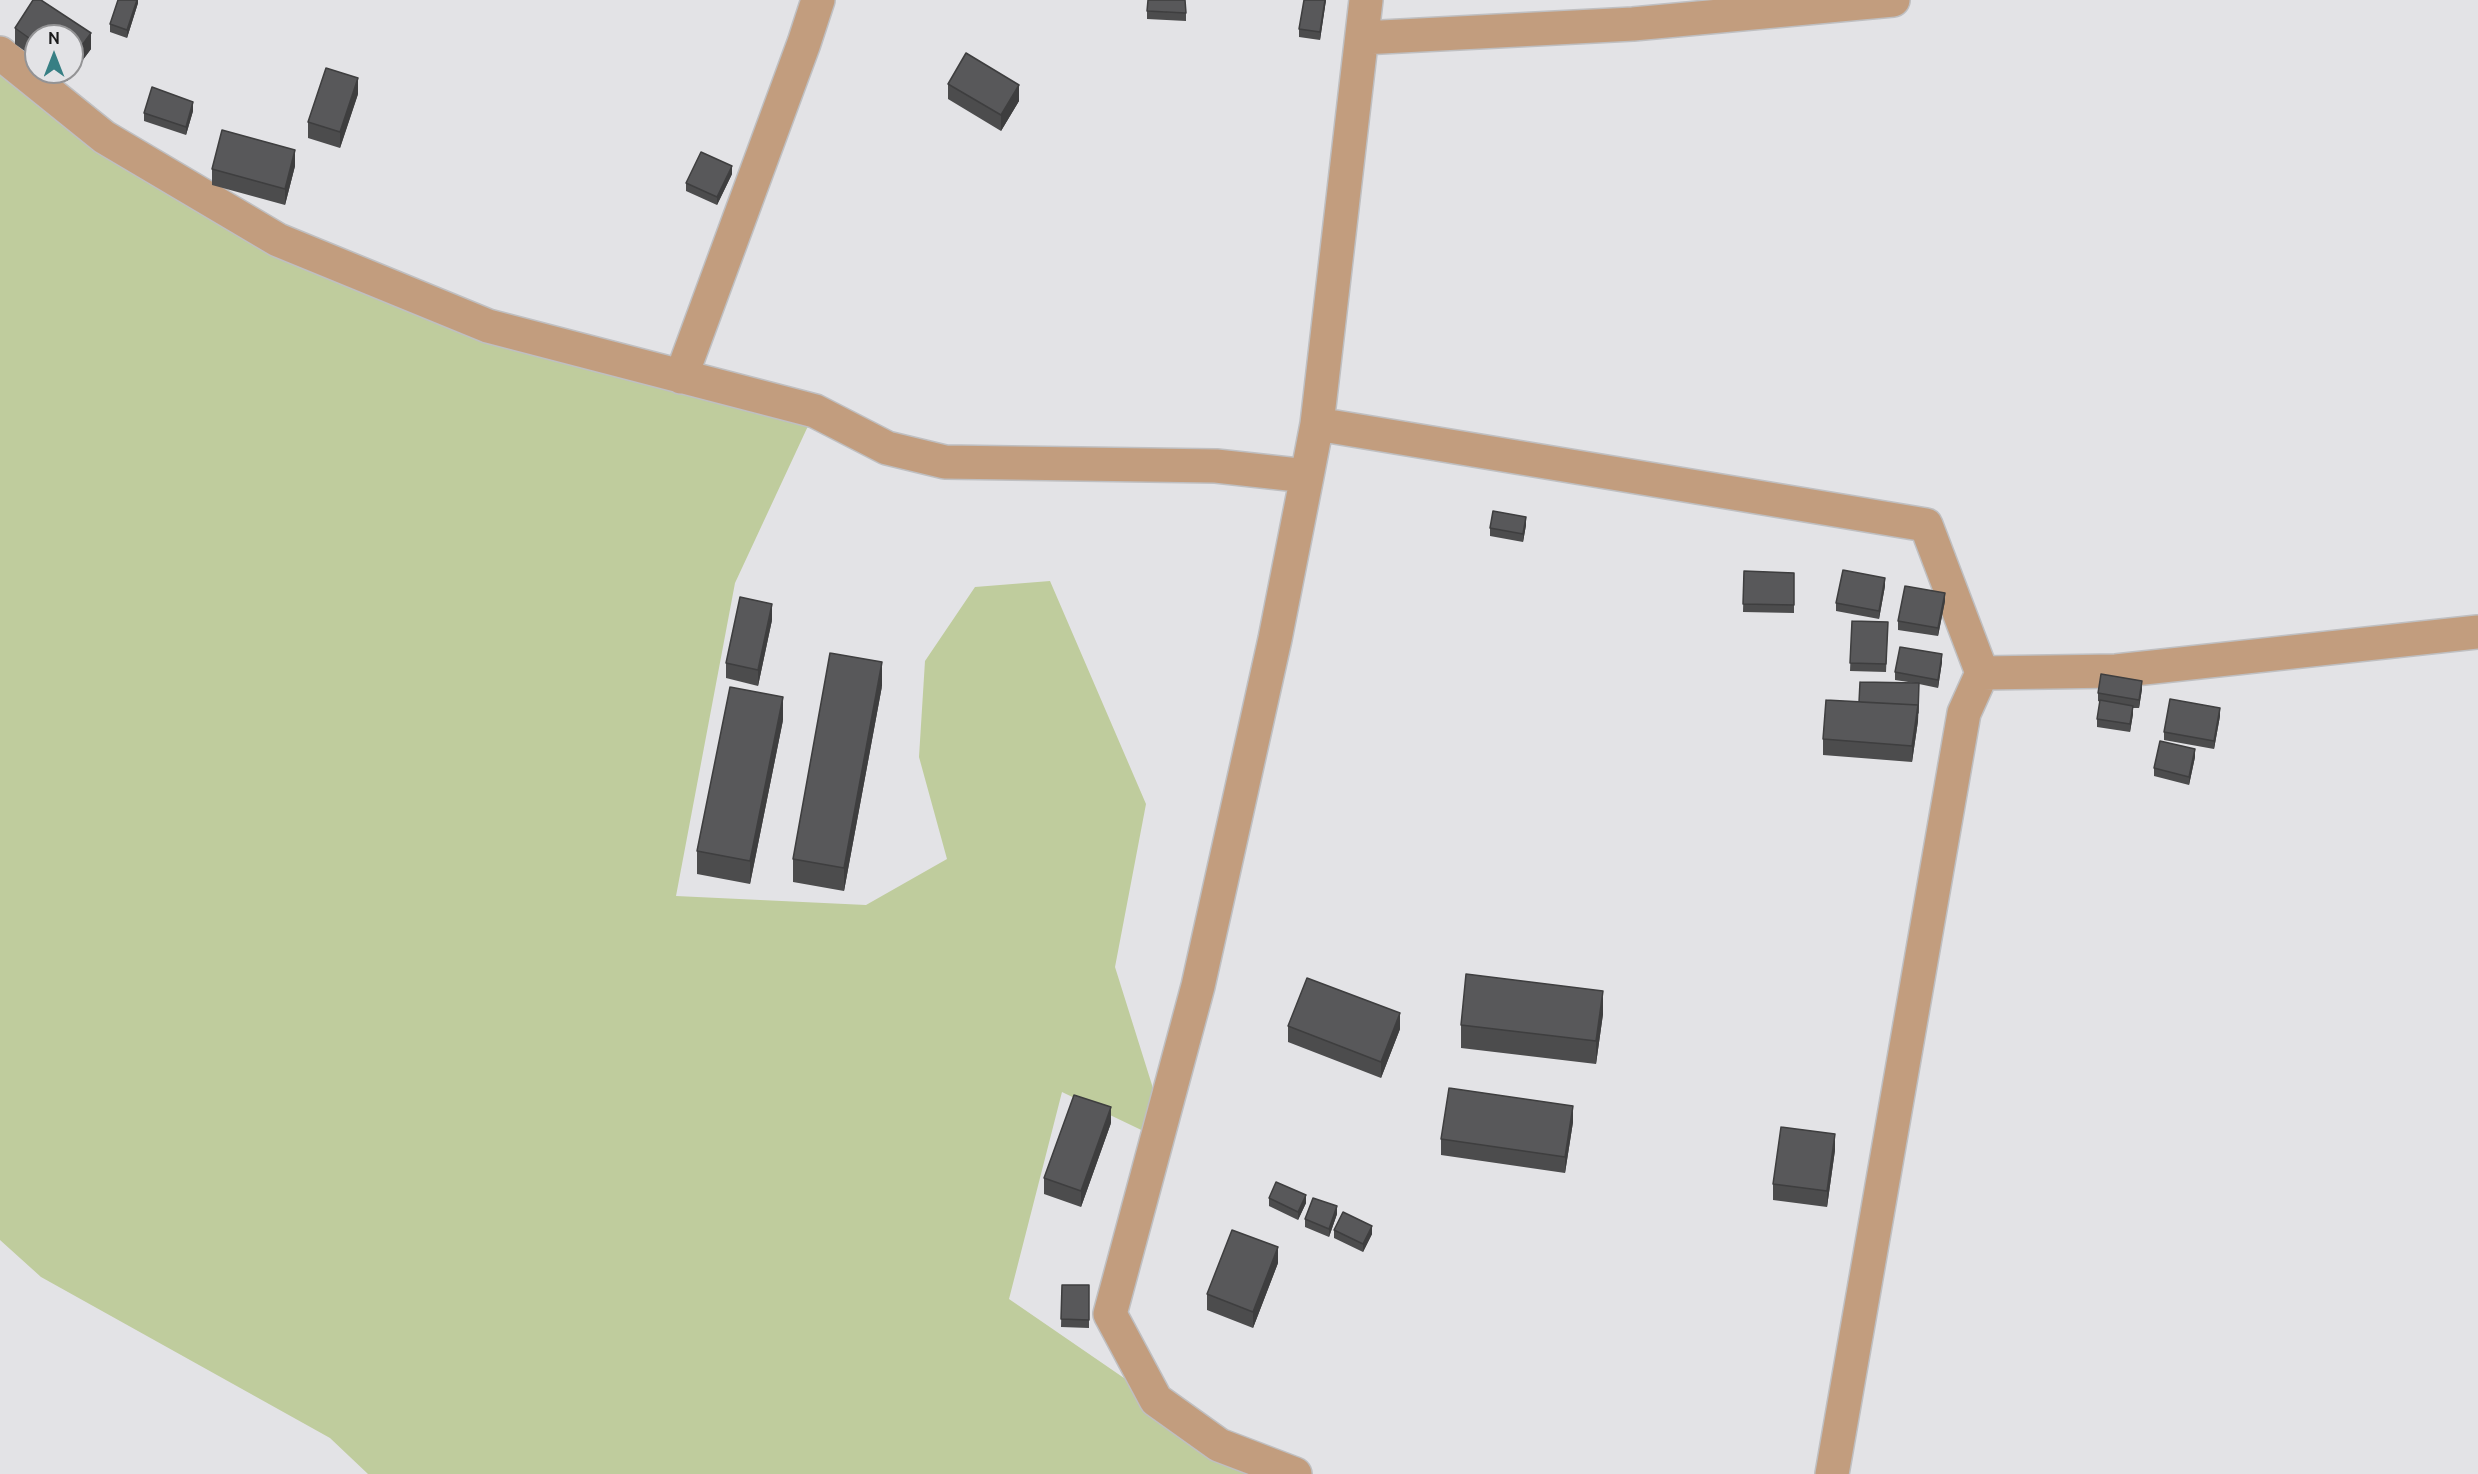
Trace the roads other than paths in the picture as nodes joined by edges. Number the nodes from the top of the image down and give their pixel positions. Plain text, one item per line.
1 (818, 0) edge
2 (1366, 0) edge
3 (1893, 0) edge
4 (1362, 38) junction
5 (0, 53) edge
6 (681, 377) junction
7 (1317, 424) junction
8 (1307, 476) junction
9 (2478, 632) edge
10 (1982, 673) junction
11 (1295, 1474) edge
12 (1832, 1474) edge

1 - 6 street
2 - 4 street
3 - 4 street
4 - 7 street
5 - 6 street
6 - 8 street
7 - 8 street
7 - 10 street
8 - 11 street
9 - 10 street
10 - 12 street

